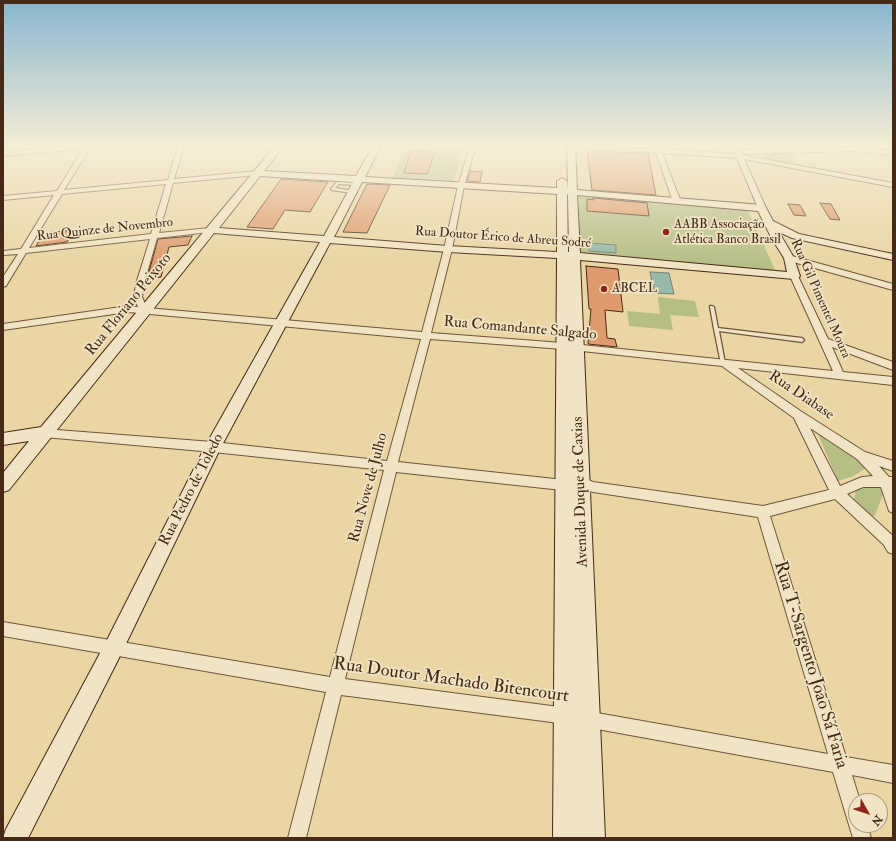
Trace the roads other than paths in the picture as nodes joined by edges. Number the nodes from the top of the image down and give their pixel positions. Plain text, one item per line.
1 (64, 185) edge
2 (132, 185) edge
3 (171, 185) edge
4 (247, 185) edge
5 (336, 185) edge
6 (355, 185) edge
7 (356, 185) edge
8 (382, 185) edge
9 (566, 185) edge
10 (568, 185) edge
11 (671, 185) edge
12 (752, 185) edge
13 (461, 186) junction
14 (567, 192) junction
15 (59, 193) junction
16 (3, 198) edge
17 (677, 202) junction
18 (762, 208) junction
19 (769, 223) junction
20 (210, 230) junction
21 (796, 236) junction
22 (154, 237) junction
23 (326, 239) junction
24 (777, 239) junction
25 (448, 249) junction
26 (24, 250) junction
27 (3, 253) edge
28 (568, 256) junction
29 (893, 257) edge
30 (789, 258) junction
31 (794, 276) junction
32 (3, 284) edge
33 (893, 287) edge
34 (712, 307) dead end
35 (145, 311) junction
36 (282, 323) junction
37 (3, 327) edge
38 (716, 329) junction
39 (426, 336) junction
40 (802, 340) dead end
41 (824, 341) junction
42 (570, 347) junction
43 (723, 363) junction
44 (893, 366) edge
45 (840, 376) junction
46 (893, 382) edge
47 (798, 414) junction
48 (44, 433) junction
49 (3, 439) edge
50 (213, 447) junction
51 (861, 455) junction
52 (893, 466) edge
53 (391, 467) junction
54 (889, 482) edge
55 (572, 484) junction
56 (3, 485) edge
57 (837, 493) junction
58 (893, 507) edge
59 (764, 512) junction
60 (892, 541) edge
61 (3, 629) edge
62 (114, 647) junction
63 (335, 686) junction
64 (565, 716) junction
65 (587, 719) junction
66 (840, 765) junction
67 (893, 774) edge
68 (848, 793) edge
69 (15, 838) edge
70 (297, 838) edge
71 (566, 838) edge
72 (592, 838) edge

1 - 15 street
2 - 15 street
3 - 22 street
4 - 20 main road, Rua Floriano Peixoto
5 - 6 lane
7 - 23 main road, Rua Pedro de Toledo
8 - 13 main road
9 - 14 main road, Avenida Duque de Caxias
10 - 14 main road, Avenida Duque de Caxias
11 - 17 street
12 - 18 street, Rua Gil Pimentel Moura
13 - 14 main road
13 - 25 street, Rua Nove de Julho
14 - 17 main road
14 - 28 main road, Avenida Duque de Caxias
15 - 16 street
15 - 26 street
17 - 18 main road
18 - 19 main road, Rua Gil Pimentel Moura
19 - 21 main road
19 - 24 main road, Rua Gil Pimentel Moura
20 - 22 street, Rua Quinze de Novembro
20 - 23 main road, Rua Doutor Érico de Abreu Sodré
20 - 35 main road, Rua Floriano Peixoto
21 - 24 main road
21 - 29 main road
22 - 26 street, Rua Quinze de Novembro
22 - 35 street
23 - 25 main road, Rua Doutor Érico de Abreu Sodré
23 - 36 main road, Rua Pedro de Toledo
24 - 30 main road, Rua Gil Pimentel Moura
25 - 28 main road, Rua Doutor Érico de Abreu Sodré
25 - 39 street, Rua Nove de Julho
26 - 27 street, Rua Quinze de Novembro
26 - 32 street
28 - 31 main road, Rua Doutor Érico de Abreu Sodré
28 - 42 main road, Avenida Duque de Caxias
30 - 31 main road, Rua Gil Pimentel Moura
30 - 33 street
31 - 41 street, Rua Gil Pimentel Moura
34 - 38 lane
35 - 36 street, Rua Comandante Salgado
35 - 37 street, Rua Comandante Salgado
35 - 48 main road, Rua Floriano Peixoto
36 - 39 street, Rua Comandante Salgado
36 - 50 main road, Rua Pedro de Toledo
38 - 40 lane
38 - 43 lane
39 - 42 street, Rua Comandante Salgado
39 - 53 street, Rua Nove de Julho
41 - 44 street
41 - 45 street, Rua Gil Pimentel Moura
42 - 43 street, Rua Comandante Salgado
42 - 55 main road, Avenida Duque de Caxias
42 - 55 main road, Avenida Duque de Caxias
43 - 45 street, Rua Comandante Salgado
43 - 47 street, Rua Diabase
45 - 46 street, Rua Comandante Salgado
47 - 51 street, Rua Diabase
47 - 57 street
48 - 49 main road
48 - 50 street
48 - 56 main road, Rua Floriano Peixoto
50 - 53 street
50 - 62 main road, Rua Pedro de Toledo
51 - 52 street, Rua Diabase
51 - 54 street, Rua Diabase
53 - 55 street
53 - 63 street, Rua Nove de Julho
54 - 57 street
54 - 58 street
55 - 59 street
55 - 64 main road, Avenida Duque de Caxias
55 - 65 main road, Avenida Duque de Caxias
57 - 59 street
57 - 60 street
59 - 66 street, Rua T-Sargento João Sá Faria
61 - 62 street, Rua Doutor Machado Bitencourt
62 - 63 street, Rua Doutor Machado Bitencourt
62 - 69 main road, Rua Pedro de Toledo
63 - 64 street, Rua Doutor Machado Bitencourt
63 - 70 street, Rua Nove de Julho
64 - 65 street, Rua Doutor Machado Bitencourt
64 - 71 main road, Avenida Duque de Caxias
65 - 66 street, Rua Doutor Machado Bitencourt
65 - 72 main road, Avenida Duque de Caxias
66 - 67 street, Rua Doutor Machado Bitencourt
66 - 68 street, Rua T-Sargento João Sá Faria

